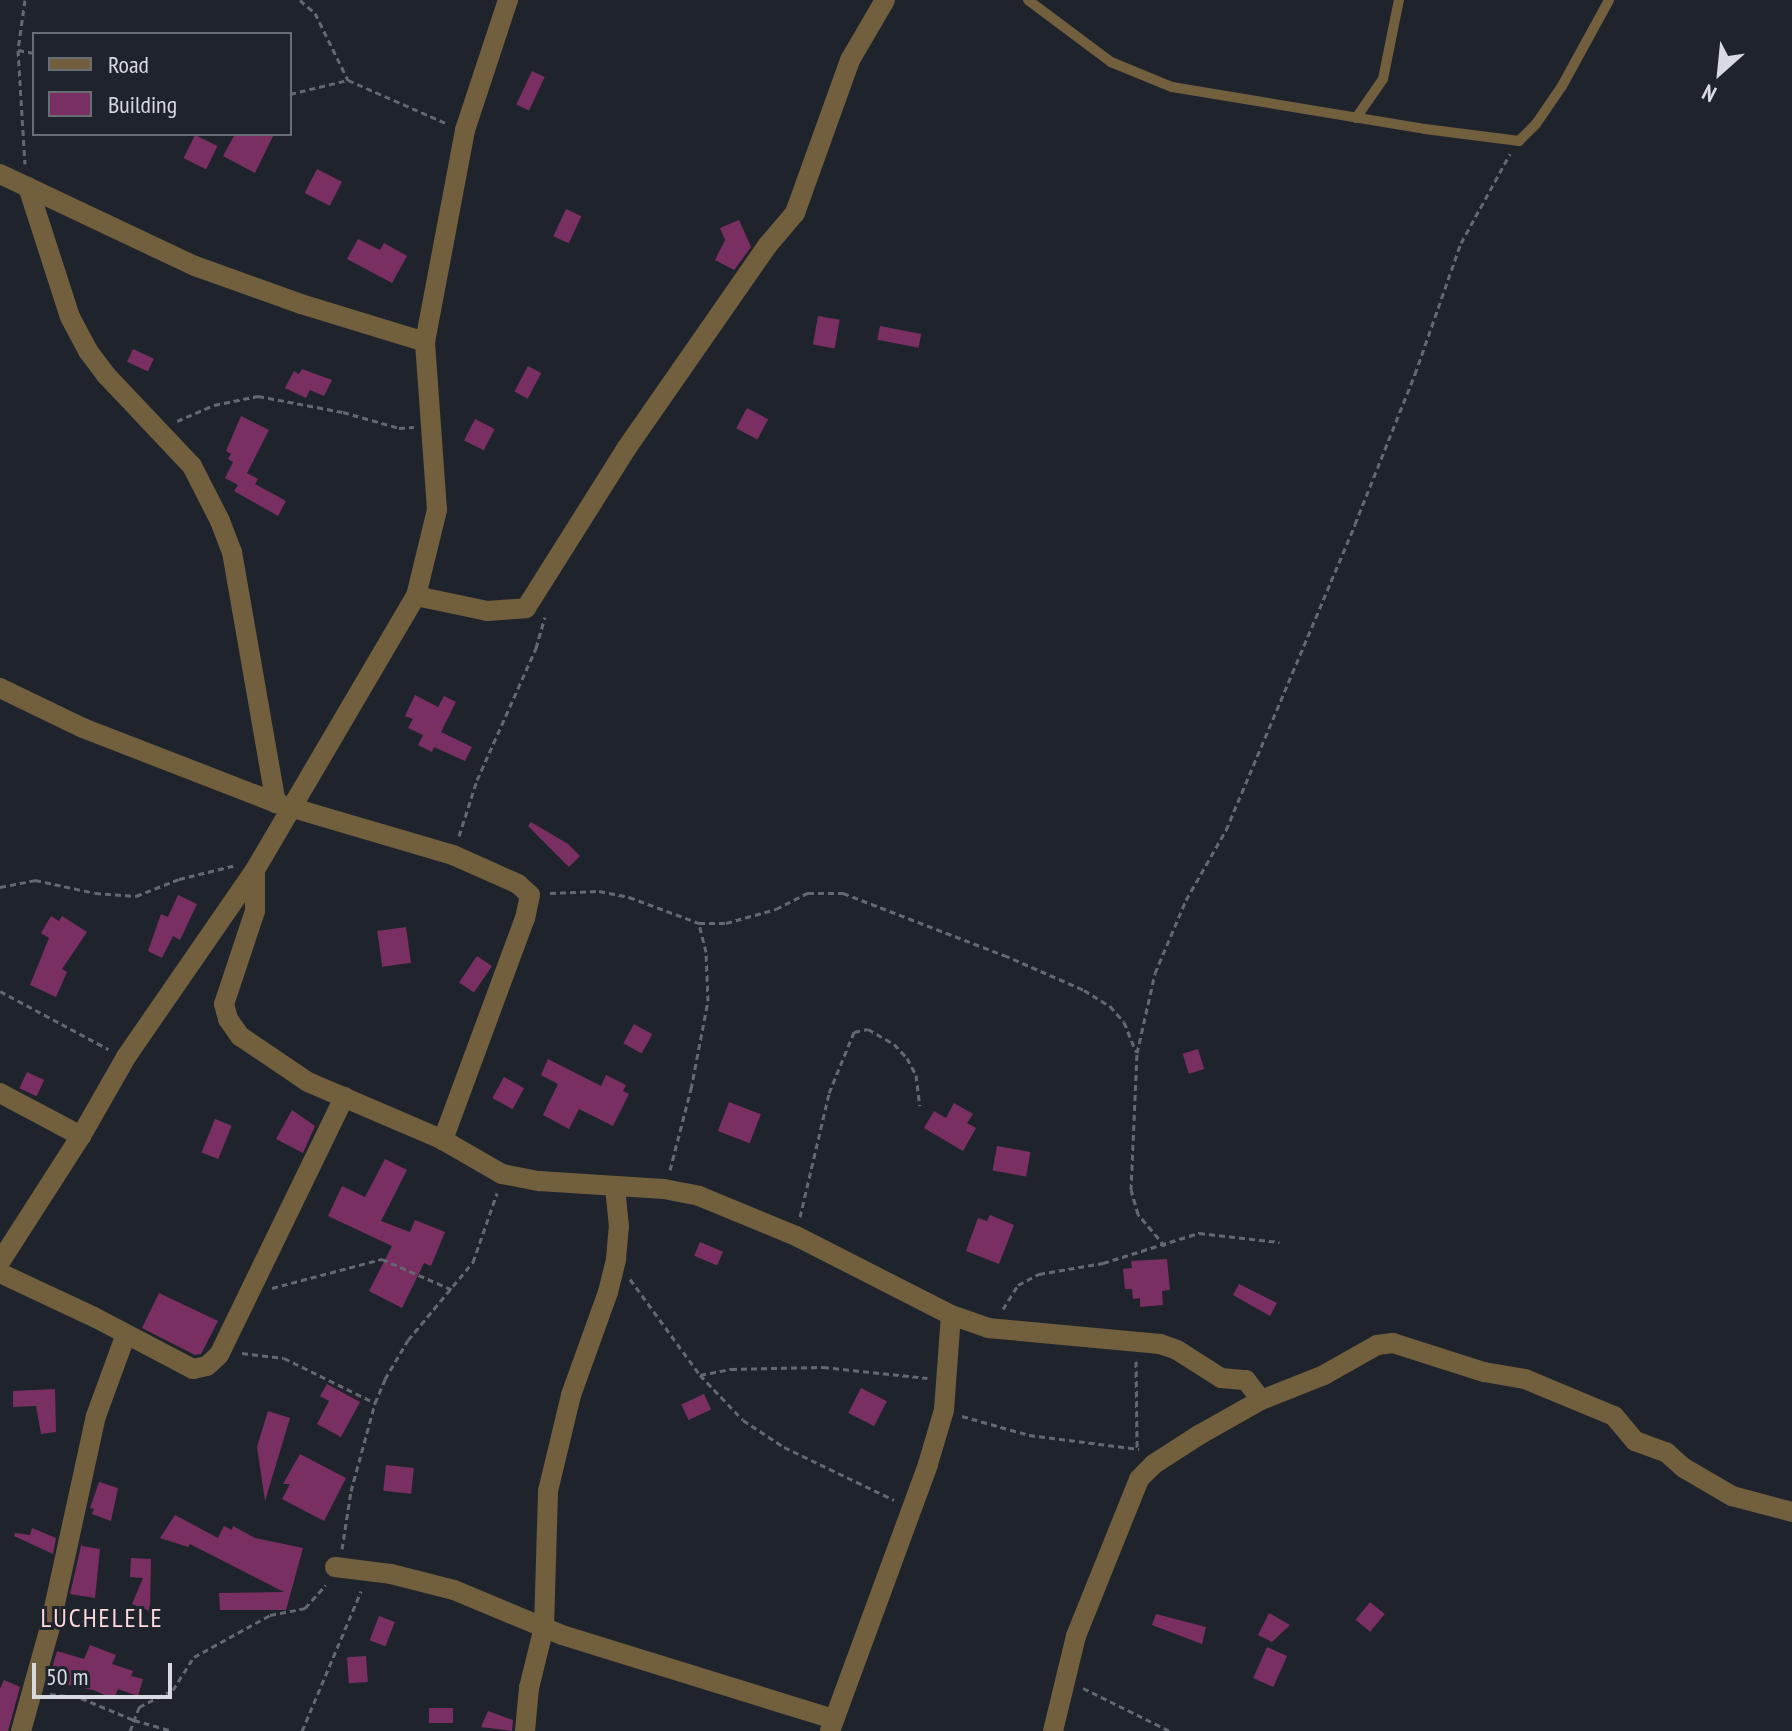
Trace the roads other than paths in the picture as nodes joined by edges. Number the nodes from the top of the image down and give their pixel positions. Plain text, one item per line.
1 (508, 0) edge
2 (885, 0) edge
3 (1028, 0) edge
4 (1399, 0) edge
5 (1609, 0) edge
6 (1356, 118) junction
7 (0, 174) edge
8 (28, 187) junction
9 (425, 342) junction
10 (416, 596) junction
11 (0, 688) edge
12 (285, 805) junction
13 (255, 870) junction
14 (0, 1093) edge
15 (344, 1097) junction
16 (81, 1136) junction
17 (443, 1140) junction
18 (615, 1187) junction
19 (0, 1262) edge
20 (0, 1273) edge
21 (951, 1315) junction
22 (126, 1334) junction
23 (1261, 1400) junction
24 (1792, 1512) edge
25 (335, 1567) road end
26 (544, 1627) junction
27 (832, 1725) edge
28 (21, 1731) edge
29 (525, 1731) edge
30 (1053, 1731) edge

1 - 9 street
2 - 10 street
3 - 6 lane
4 - 6 lane
5 - 6 lane
7 - 8 street
8 - 9 street
8 - 12 street
9 - 10 street
10 - 12 street
11 - 12 street
12 - 13 street
12 - 17 street
13 - 15 street
13 - 16 street
14 - 16 street
15 - 17 street
15 - 22 street
16 - 19 street
17 - 18 street
18 - 21 street
18 - 26 street
20 - 22 street
21 - 23 street
21 - 27 street
22 - 28 street
23 - 24 street
23 - 30 street
25 - 26 street
26 - 27 street
26 - 29 street

